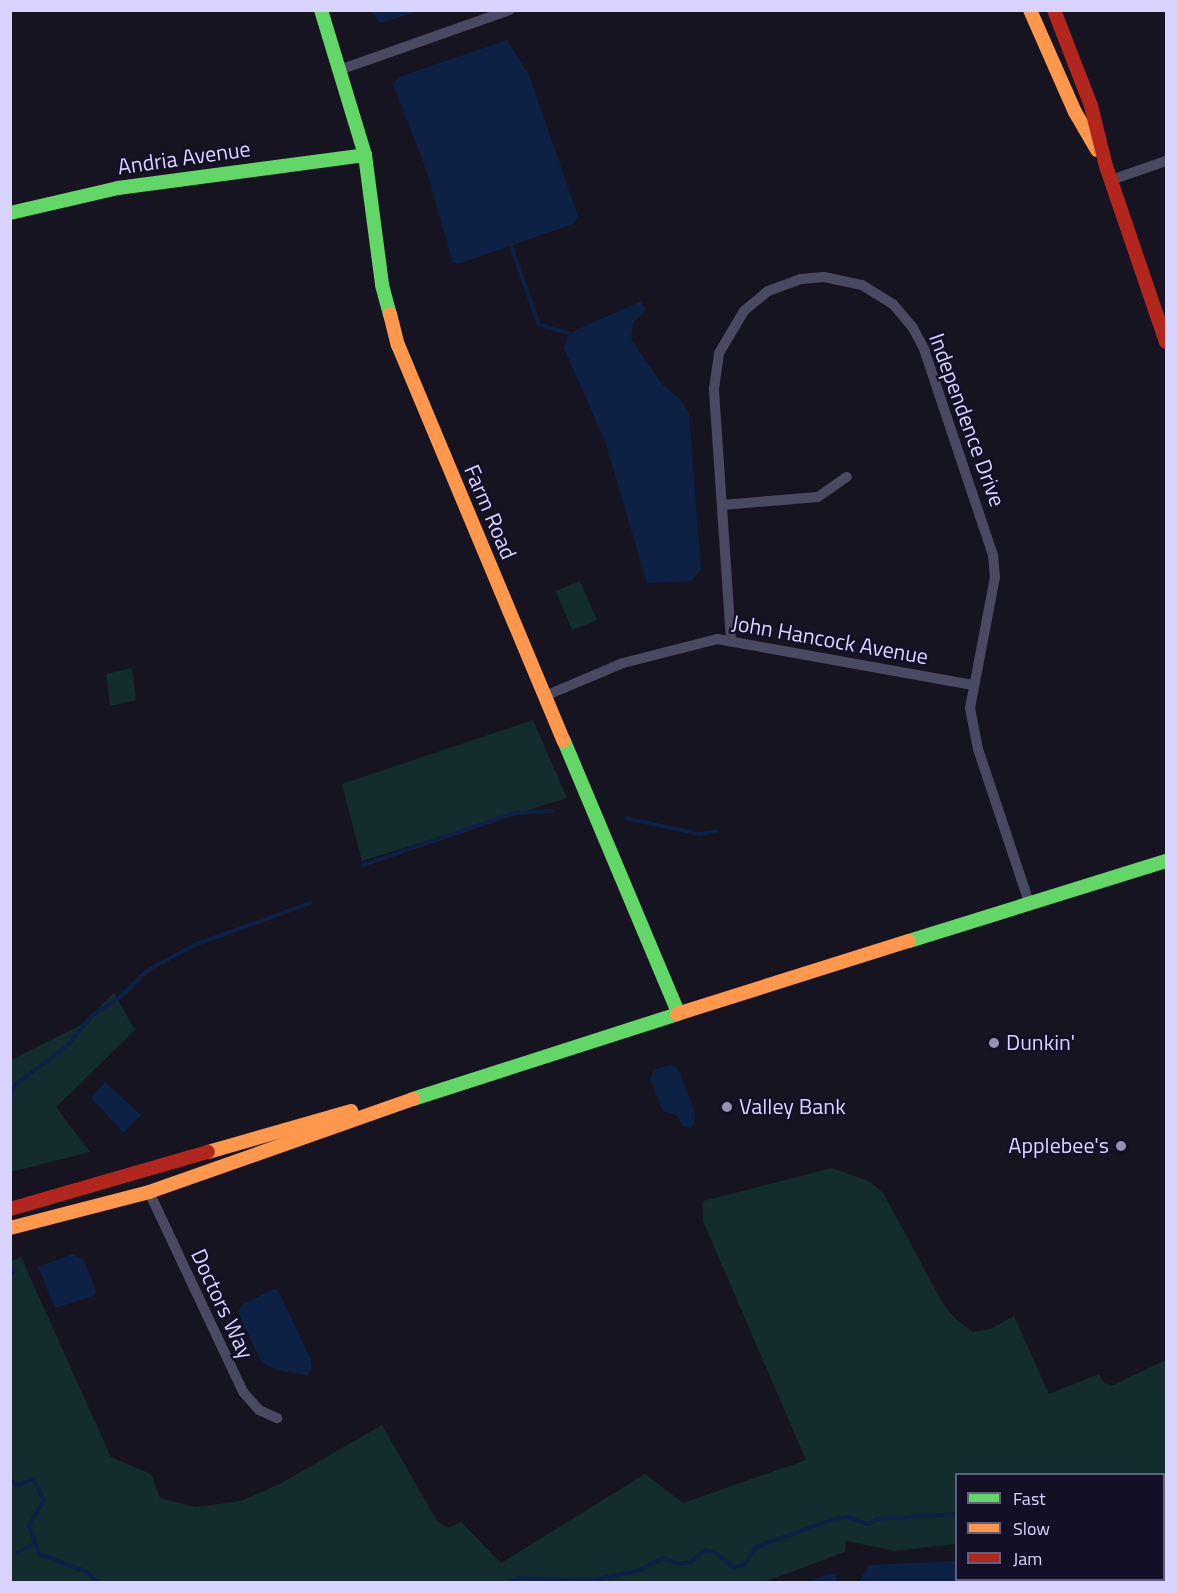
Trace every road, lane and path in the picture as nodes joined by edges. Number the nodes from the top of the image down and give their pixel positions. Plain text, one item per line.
1 (321, 10) edge
2 (510, 10) edge
3 (1030, 10) edge
4 (1054, 10) edge
5 (342, 69) junction
6 (365, 155) junction
7 (1167, 160) edge
8 (1106, 166) junction
9 (1111, 180) junction
10 (10, 213) edge
11 (1167, 342) edge
12 (847, 477) dead end
13 (722, 506) junction
14 (731, 640) junction
15 (973, 685) junction
16 (545, 696) junction
17 (1167, 861) edge
18 (1029, 902) junction
19 (678, 1012) junction
20 (457, 1084) junction
21 (149, 1192) junction
22 (10, 1209) edge
23 (10, 1228) edge
24 (277, 1418) dead end

1 - 5 main road, Farm Road
2 - 5 street
3 - 8 main road
4 - 8 main road
5 - 6 main road, Farm Road
6 - 10 main road, Andria Avenue
6 - 16 main road, Farm Road
7 - 9 street
8 - 9 main road
9 - 11 main road
12 - 13 street
13 - 14 street, Independence Drive
13 - 15 street, Independence Drive
14 - 15 street, John Hancock Avenue
14 - 16 street, John Hancock Avenue
15 - 18 street, Independence Drive
16 - 19 main road, Farm Road
17 - 18 main road
18 - 19 main road
19 - 20 main road
20 - 21 main road
20 - 22 main road
21 - 23 main road
21 - 24 street, Doctors Way

